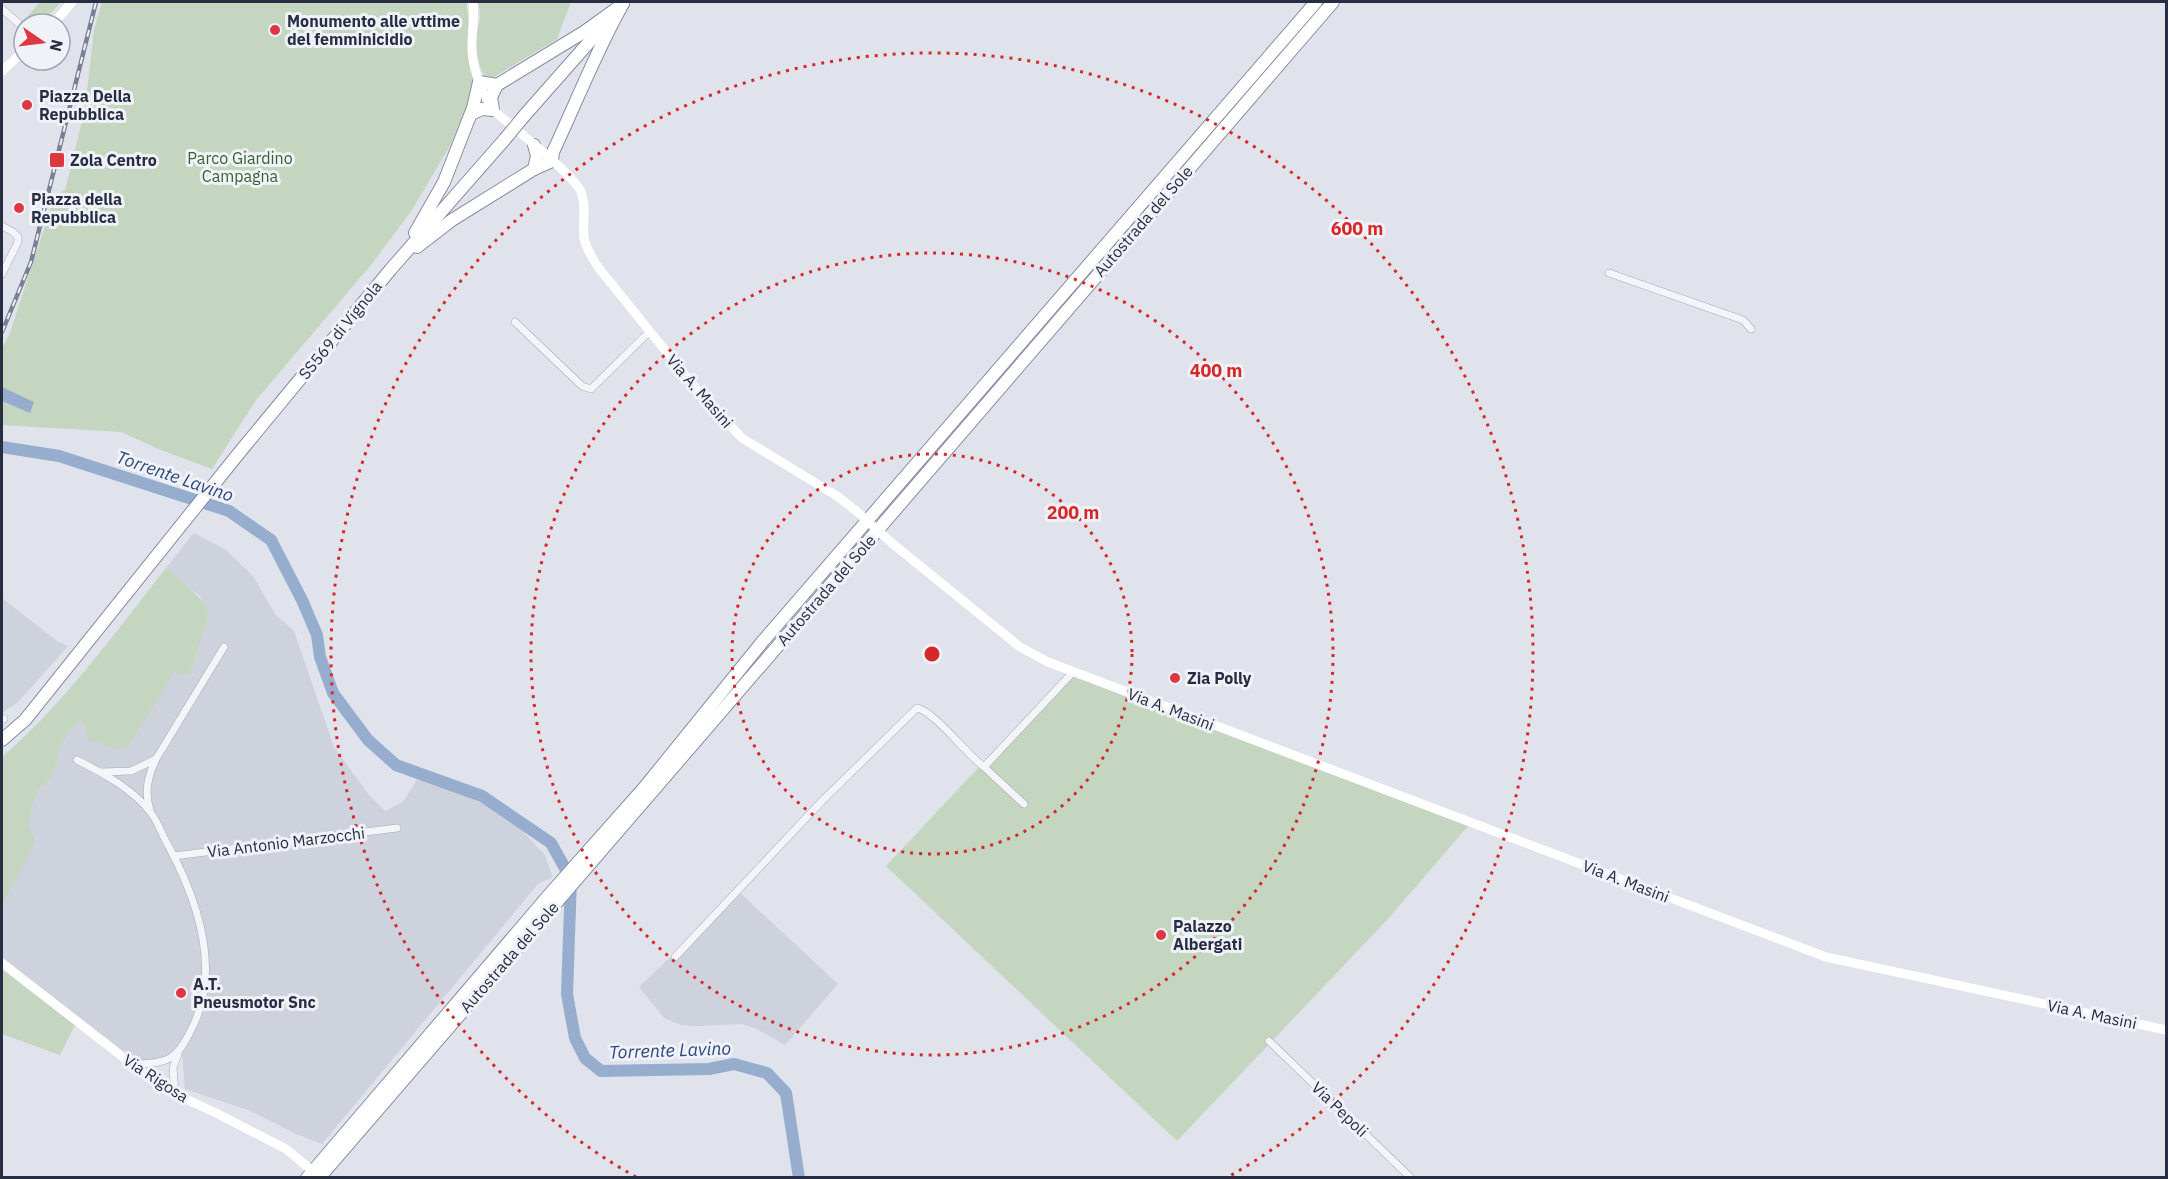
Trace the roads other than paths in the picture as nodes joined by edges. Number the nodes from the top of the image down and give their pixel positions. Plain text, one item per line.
1 (473, 2) edge
2 (624, 2) edge
3 (1316, 2) edge
4 (1333, 2) edge
5 (479, 82) junction
6 (497, 85) junction
7 (493, 110) junction
8 (471, 114) junction
9 (557, 142) junction
10 (534, 145) junction
11 (552, 161) junction
12 (534, 169) junction
13 (2, 226) edge
14 (391, 268) junction
15 (1609, 273) dead end
16 (2, 274) edge
17 (515, 322) dead end
18 (1751, 329) dead end
19 (650, 331) junction
20 (224, 647) dead end
21 (66, 668) junction
22 (1073, 672) junction
23 (2, 732) edge
24 (2, 740) edge
25 (156, 759) junction
26 (77, 760) dead end
27 (984, 767) junction
28 (100, 772) junction
29 (1024, 804) dead end
30 (151, 813) junction
31 (398, 828) dead end
32 (174, 856) junction
33 (675, 957) dead end
34 (2, 963) edge
35 (2166, 1030) edge
36 (1269, 1041) dead end
37 (178, 1054) junction
38 (132, 1064) junction
39 (175, 1094) junction
40 (307, 1178) edge
41 (320, 1178) edge
42 (1411, 1178) edge

1 - 5 street, Via A. Masini
2 - 6 highway
2 - 9 highway
2 - 14 highway, SS569 di Vignola, bridge
3 - 40 highway, Autostrada del Sole
4 - 41 highway, Autostrada del Sole
5 - 6 highway
5 - 7 street, Via A. Masini
5 - 8 highway
6 - 7 highway
7 - 8 highway
7 - 10 street, Via A. Masini
8 - 14 highway
9 - 10 highway
9 - 11 highway
10 - 11 street, Via A. Masini
10 - 12 highway
11 - 12 highway
11 - 19 street, Via A. Masini
12 - 14 highway
13 - 16 street
14 - 21 highway, SS569 di Vignola
15 - 18 street
17 - 19 street
19 - 22 street, Via A. Masini, bridge
20 - 25 street
21 - 23 highway, SS569 di Vignola
21 - 24 highway, SS569 di Vignola
22 - 27 street
22 - 35 street, Via A. Masini
25 - 28 street
25 - 30 street
26 - 28 street
27 - 29 street
27 - 33 street
28 - 30 street
30 - 32 street
31 - 32 street, Via Antonio Marzocchi
32 - 37 street
34 - 38 street, Via Rigosa
36 - 42 street, Via Pepoli
37 - 38 street
37 - 39 street
38 - 39 street, Via Rigosa
39 - 41 street, Via Rigosa, bridge

